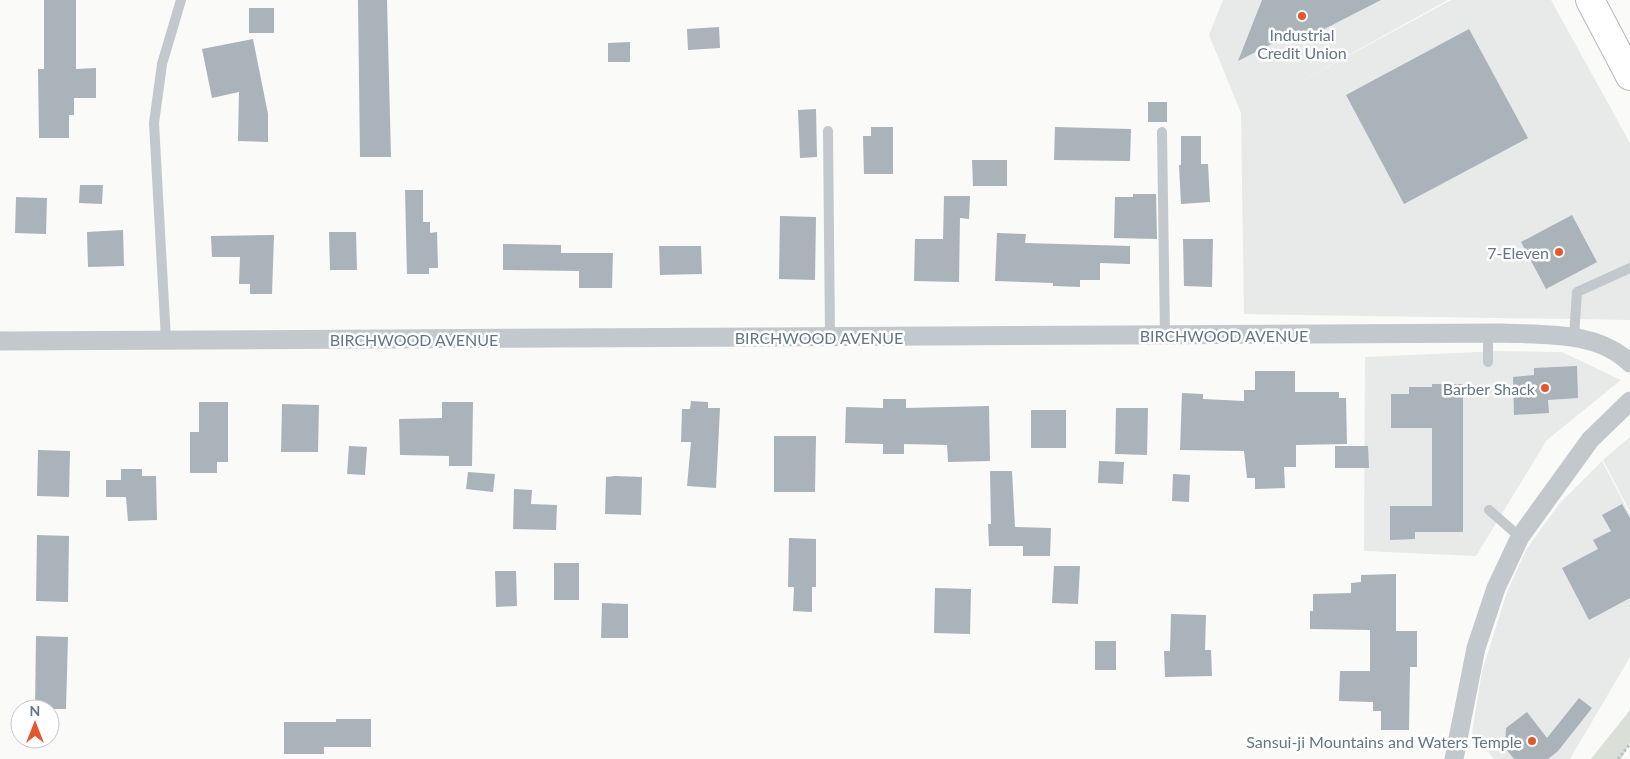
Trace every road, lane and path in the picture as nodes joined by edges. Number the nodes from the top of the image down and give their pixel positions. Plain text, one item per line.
1 (181, 0) edge
2 (1590, 0) edge
3 (1630, 76) edge
4 (828, 131) dead end
5 (1162, 132) dead end
6 (1630, 268) edge
7 (1488, 333) junction
8 (1165, 335) junction
9 (830, 337) junction
10 (1574, 337) junction
11 (166, 340) junction
12 (0, 341) edge
13 (1488, 362) dead end
14 (1630, 364) edge
15 (1630, 401) edge
16 (1489, 510) dead end
17 (1520, 537) junction
18 (1630, 744) edge
19 (1454, 759) edge
20 (1618, 759) edge

1 - 11 lane
2 - 3 main road
4 - 9 lane
5 - 8 lane
6 - 10 lane
7 - 8 street, BIRCHWOOD AVENUE
7 - 10 street, BIRCHWOOD AVENUE
7 - 13 lane
8 - 9 street, BIRCHWOOD AVENUE
9 - 11 street, BIRCHWOOD AVENUE
10 - 14 street, BIRCHWOOD AVENUE
11 - 12 street, BIRCHWOOD AVENUE
15 - 17 street
16 - 17 lane
17 - 19 street
18 - 20 path

